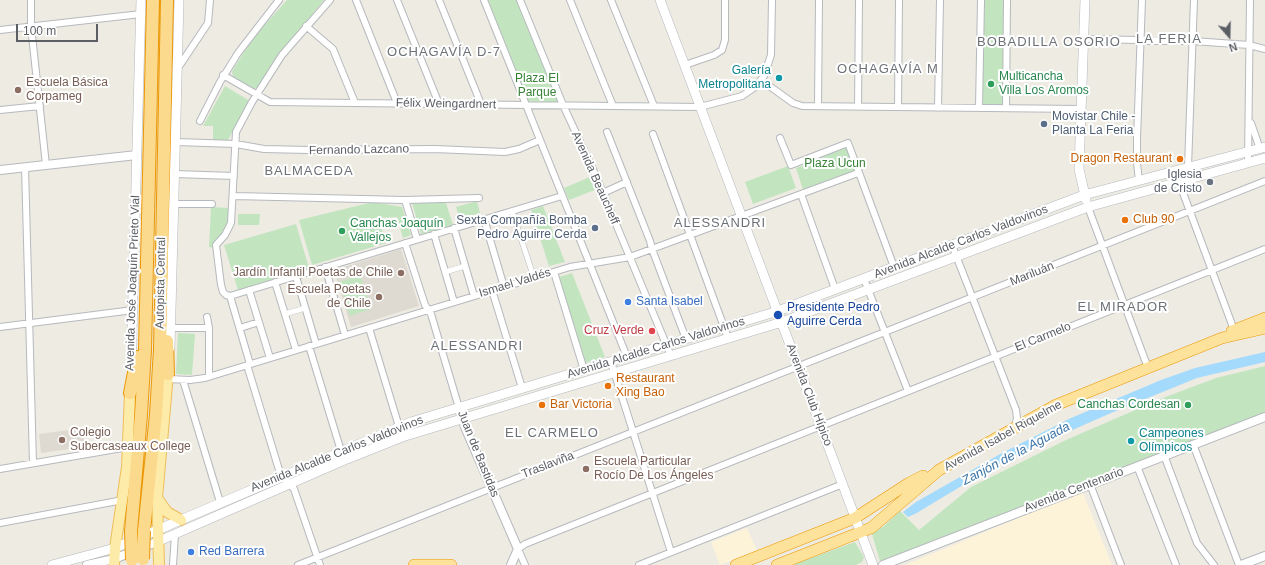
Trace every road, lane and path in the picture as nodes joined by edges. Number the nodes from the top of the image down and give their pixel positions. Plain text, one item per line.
1 (31, 0) edge
2 (141, 0) edge
3 (153, 0) edge
4 (168, 0) edge
5 (179, 0) edge
6 (210, 0) edge
7 (279, 0) edge
8 (330, 0) edge
9 (356, 0) edge
10 (397, 0) edge
11 (439, 0) edge
12 (484, 0) edge
13 (520, 0) edge
14 (570, 0) edge
15 (611, 0) edge
16 (660, 0) edge
17 (725, 0) edge
18 (772, 0) edge
19 (819, 0) edge
20 (859, 0) edge
21 (899, 0) edge
22 (940, 0) edge
23 (981, 0) edge
24 (1008, 0) edge
25 (1085, 0) edge
26 (1142, 0) edge
27 (1194, 0) edge
28 (1250, 0) edge
29 (141, 14) junction
30 (31, 26) junction
31 (306, 26) junction
32 (0, 30) edge
33 (1084, 40) junction
34 (1141, 40) junction
35 (1193, 41) junction
36 (1249, 45) junction
37 (1265, 49) edge
38 (685, 65) junction
39 (178, 68) junction
40 (224, 75) junction
41 (761, 80) junction
42 (256, 95) junction
43 (355, 103) junction
44 (398, 103) junction
45 (439, 104) junction
46 (482, 104) junction
47 (527, 105) junction
48 (563, 105) junction
49 (40, 106) junction
50 (613, 106) junction
51 (654, 106) junction
52 (818, 106) junction
53 (700, 107) junction
54 (858, 107) junction
55 (898, 107) junction
56 (938, 108) junction
57 (979, 108) junction
58 (1006, 108) junction
59 (1081, 109) junction
60 (0, 110) edge
61 (1250, 118) junction
62 (200, 121) dead end
63 (607, 132) dead end
64 (652, 134) dead end
65 (780, 138) dead end
66 (540, 140) junction
67 (176, 142) junction
68 (236, 144) junction
69 (1262, 148) edge
70 (1249, 152) junction
71 (137, 155) junction
72 (1265, 158) edge
73 (1222, 159) junction
74 (1248, 162) junction
75 (46, 165) junction
76 (25, 167) junction
77 (1188, 167) junction
78 (1224, 169) junction
79 (0, 170) edge
80 (1176, 171) junction
81 (858, 173) junction
82 (175, 174) junction
83 (234, 176) junction
84 (1265, 181) edge
85 (627, 182) junction
86 (1135, 182) junction
87 (1179, 182) junction
88 (603, 193) junction
89 (801, 194) junction
90 (1132, 194) junction
91 (1084, 195) junction
92 (234, 196) junction
93 (562, 196) junction
94 (479, 198) dead end
95 (404, 200) junction
96 (1065, 203) junction
97 (174, 204) junction
98 (212, 204) dead end
99 (1088, 207) junction
100 (512, 210) junction
101 (1190, 211) junction
102 (1069, 214) junction
103 (742, 216) junction
104 (484, 219) junction
105 (1019, 220) junction
106 (454, 228) junction
107 (1023, 231) junction
108 (434, 234) junction
109 (690, 235) junction
110 (417, 239) junction
111 (405, 242) junction
112 (952, 245) junction
113 (1102, 246) junction
114 (652, 249) junction
115 (1265, 249) edge
116 (936, 251) junction
117 (926, 255) junction
118 (956, 256) junction
119 (630, 257) junction
120 (914, 259) junction
121 (589, 262) junction
122 (941, 262) junction
123 (903, 264) junction
124 (465, 266) junction
125 (931, 266) junction
126 (325, 267) junction
127 (894, 267) junction
128 (161, 268) junction
129 (919, 270) junction
130 (1212, 270) junction
131 (445, 272) junction
132 (554, 272) junction
133 (908, 274) junction
134 (296, 278) junction
135 (534, 278) junction
136 (864, 278) junction
137 (275, 282) junction
138 (504, 287) junction
139 (249, 290) junction
140 (492, 290) junction
141 (868, 290) junction
142 (832, 291) junction
143 (228, 295) junction
144 (474, 296) junction
145 (817, 296) junction
146 (972, 297) junction
147 (454, 302) junction
148 (146, 304) junction
149 (827, 305) junction
150 (1124, 305) junction
151 (305, 308) junction
152 (133, 310) junction
153 (428, 310) junction
154 (778, 311) junction
155 (285, 314) junction
156 (207, 317) dead end
157 (1265, 318) edge
158 (259, 322) junction
159 (782, 322) junction
160 (29, 324) junction
161 (0, 327) edge
162 (725, 327) junction
163 (171, 328) junction
164 (209, 328) junction
165 (240, 328) junction
166 (369, 328) junction
167 (1265, 328) edge
168 (1234, 330) junction
169 (885, 332) junction
170 (345, 335) junction
171 (728, 338) junction
172 (1222, 338) junction
173 (686, 339) junction
174 (316, 344) junction
175 (666, 345) junction
176 (309, 346) junction
177 (296, 350) junction
178 (627, 356) junction
179 (670, 356) junction
180 (995, 356) junction
181 (270, 358) junction
182 (611, 362) junction
183 (249, 364) junction
184 (798, 366) junction
185 (1148, 368) junction
186 (584, 370) junction
187 (614, 373) junction
188 (168, 376) junction
189 (209, 376) junction
190 (558, 377) junction
191 (183, 380) junction
192 (522, 388) junction
193 (561, 389) junction
194 (908, 391) junction
195 (510, 392) junction
196 (130, 393) junction
197 (513, 403) junction
198 (459, 408) junction
199 (1265, 417) edge
200 (462, 419) junction
201 (821, 425) junction
202 (399, 427) junction
203 (1015, 427) junction
204 (633, 432) junction
205 (402, 437) junction
206 (1193, 444) junction
207 (128, 447) junction
208 (341, 451) junction
209 (1164, 455) junction
210 (347, 459) junction
211 (34, 463) junction
212 (1137, 466) junction
213 (0, 469) edge
214 (939, 470) junction
215 (283, 476) junction
216 (289, 484) junction
217 (843, 484) junction
218 (1090, 484) junction
219 (491, 488) junction
220 (652, 493) junction
221 (234, 497) junction
222 (157, 498) junction
223 (123, 500) junction
224 (220, 502) junction
225 (238, 506) junction
226 (855, 518) junction
227 (181, 520) junction
228 (0, 523) edge
229 (157, 530) junction
230 (861, 533) junction
231 (175, 534) junction
232 (159, 541) junction
233 (115, 548) junction
234 (518, 549) junction
235 (671, 552) junction
236 (1265, 556) edge
237 (317, 558) junction
238 (138, 562) edge
239 (113, 563) edge
240 (52, 565) edge
241 (88, 565) edge
242 (159, 565) edge
243 (173, 565) edge
244 (298, 565) edge
245 (320, 565) edge
246 (414, 565) edge
247 (451, 565) edge
248 (511, 565) edge
249 (525, 565) edge
250 (639, 565) edge
251 (736, 565) edge
252 (777, 565) edge
253 (873, 565) edge
254 (883, 565) edge
255 (1121, 565) edge
256 (1176, 565) edge
257 (1214, 565) edge
258 (1240, 565) edge

1 - 30 street
2 - 29 main road, Avenida José Joaquín Prieto Vial
3 - 148 highway, Autopista Central
4 - 128 highway, Autopista Central
5 - 39 main road
6 - 39 street
7 - 40 street
8 - 31 street
9 - 44 street
10 - 45 street
11 - 46 street
12 - 47 street
13 - 48 street, Avenida Beaucheff
14 - 50 street
15 - 51 street
16 - 38 main road, Avenida Club Hípico
17 - 38 street
18 - 41 street
19 - 52 street
20 - 54 street
21 - 55 street
22 - 56 street
23 - 57 street
24 - 58 street
25 - 33 main road
26 - 34 street
27 - 35 street
28 - 36 street
29 - 30 street
29 - 71 main road, Avenida José Joaquín Prieto Vial
30 - 32 street
30 - 49 street
31 - 42 street
31 - 43 street
33 - 34 street
33 - 59 main road
34 - 35 street
34 - 86 street
35 - 36 street
35 - 77 street
36 - 37 street
36 - 61 street
38 - 53 main road, Avenida Club Hípico
39 - 67 main road
40 - 42 street, Félix Weingardnert
40 - 62 street
41 - 52 street
41 - 53 street, Félix Weingardnert
42 - 43 street, Félix Weingardnert
42 - 68 street
43 - 44 street, Félix Weingardnert
44 - 45 street, Félix Weingardnert
45 - 46 street, Félix Weingardnert
46 - 47 street, Félix Weingardnert
47 - 48 street, Félix Weingardnert
47 - 66 street
48 - 50 street, Félix Weingardnert
48 - 88 street, Avenida Beaucheff
49 - 60 street
49 - 75 street
50 - 51 street, Félix Weingardnert
51 - 53 street, Félix Weingardnert
52 - 54 street
53 - 103 main road, Avenida Club Hípico
54 - 55 street
55 - 56 street
56 - 57 street
57 - 58 street
58 - 59 street
59 - 91 main road
61 - 69 street
61 - 70 street
63 - 85 street
64 - 109 street
65 - 81 street
66 - 68 street, Fernando Lazcano
66 - 93 street
67 - 68 street, Fernando Lazcano
67 - 82 main road
68 - 83 street
69 - 70 main road, Avenida Alcalde Carlos Valdovinos
70 - 73 main road, Avenida Alcalde Carlos Valdovinos
70 - 74 street
71 - 75 street
71 - 152 main road, Avenida José Joaquín Prieto Vial
72 - 74 main road, Avenida Alcalde Carlos Valdovinos
73 - 77 main road, Avenida Alcalde Carlos Valdovinos
73 - 78 main road
74 - 78 main road, Avenida Alcalde Carlos Valdovinos
75 - 76 street
76 - 79 street
76 - 160 street
77 - 80 main road, Avenida Alcalde Carlos Valdovinos
78 - 87 main road, Avenida Alcalde Carlos Valdovinos
80 - 86 main road, Avenida Alcalde Carlos Valdovinos
80 - 87 main road
81 - 89 street, Ismael Valdés
81 - 127 street
82 - 83 street
82 - 97 main road
83 - 92 street
84 - 101 street, Mariluán
85 - 88 street
85 - 114 street
86 - 90 main road
86 - 91 main road, Avenida Alcalde Carlos Valdovinos
87 - 90 main road, Avenida Alcalde Carlos Valdovinos
87 - 101 street
88 - 119 street, Avenida Beaucheff
89 - 103 street, Ismael Valdés
89 - 142 street
90 - 99 main road, Avenida Alcalde Carlos Valdovinos
91 - 96 main road, Avenida Alcalde Carlos Valdovinos
91 - 99 main road
92 - 95 street
92 - 143 street
93 - 100 street
93 - 121 street
94 - 95 street
95 - 110 street
96 - 102 main road
96 - 105 main road, Avenida Alcalde Carlos Valdovinos
97 - 98 street
97 - 163 main road
99 - 102 main road, Avenida Alcalde Carlos Valdovinos
99 - 113 street
100 - 104 street
100 - 135 street
101 - 113 street, Mariluán
101 - 130 street
102 - 107 main road, Avenida Alcalde Carlos Valdovinos
103 - 109 street, Ismael Valdés
103 - 154 main road, Avenida Club Hípico
104 - 106 street
104 - 138 street
105 - 107 main road
105 - 112 main road, Avenida Alcalde Carlos Valdovinos
106 - 108 street
106 - 124 street
107 - 118 main road, Avenida Alcalde Carlos Valdovinos
108 - 110 street
108 - 131 street
109 - 114 street, Ismael Valdés
109 - 162 street
110 - 111 street
111 - 126 street
111 - 153 street, Juan de Bastidas
112 - 116 main road, Avenida Alcalde Carlos Valdovinos
112 - 118 street
113 - 146 street, Mariluán
113 - 150 street
114 - 119 street, Ismael Valdés
114 - 173 street
115 - 130 street, El Carmelo
116 - 117 main road, Avenida Alcalde Carlos Valdovinos
116 - 122 main road
117 - 120 main road, Avenida Alcalde Carlos Valdovinos
117 - 125 main road
118 - 122 main road, Avenida Alcalde Carlos Valdovinos
118 - 146 street
119 - 121 street, Ismael Valdés
119 - 175 street, Avenida Beaucheff
120 - 123 main road, Avenida Alcalde Carlos Valdovinos
120 - 129 main road
121 - 132 street, Ismael Valdés
121 - 178 street
122 - 125 main road, Avenida Alcalde Carlos Valdovinos
123 - 127 main road, Avenida Alcalde Carlos Valdovinos
123 - 133 main road
124 - 131 street
124 - 144 street
125 - 129 main road, Avenida Alcalde Carlos Valdovinos
126 - 134 street
126 - 170 street
127 - 136 main road, Avenida Alcalde Carlos Valdovinos
128 - 188 highway
128 - 238 highway, Autopista Central, bridge
129 - 133 main road, Avenida Alcalde Carlos Valdovinos
130 - 150 street, El Carmelo
130 - 168 street
131 - 147 street
132 - 135 street, Ismael Valdés
132 - 186 street
133 - 141 main road, Avenida Alcalde Carlos Valdovinos
134 - 137 street
134 - 151 street
135 - 138 street, Ismael Valdés
136 - 141 street
136 - 142 main road, Avenida Alcalde Carlos Valdovinos
137 - 139 street
137 - 155 street
138 - 140 street, Ismael Valdés
139 - 143 street
139 - 158 street
140 - 144 street, Ismael Valdés
140 - 192 street
141 - 149 main road, Avenida Alcalde Carlos Valdovinos
141 - 169 street
142 - 145 main road, Avenida Alcalde Carlos Valdovinos
142 - 149 main road
143 - 165 street
144 - 147 street, Ismael Valdés
145 - 149 main road
145 - 154 main road, Avenida Alcalde Carlos Valdovinos
146 - 169 street, Mariluán
146 - 180 street
147 - 153 street, Ismael Valdés
148 - 196 highway
148 - 238 highway, Autopista Central, bridge
149 - 159 main road, Avenida Alcalde Carlos Valdovinos
150 - 180 street, El Carmelo
150 - 185 street
151 - 155 street
151 - 174 street
152 - 160 street
152 - 196 main road, Avenida José Joaquín Prieto Vial
153 - 166 street, Ismael Valdés
153 - 198 street, Juan de Bastidas
154 - 159 main road, Avenida Club Hípico
154 - 162 main road, Avenida Alcalde Carlos Valdovinos
155 - 177 street
156 - 164 street
157 - 168 highway, Avenida Isabel Riquelme
158 - 165 street
158 - 181 street
159 - 171 main road, Avenida Alcalde Carlos Valdovinos
159 - 184 main road, Avenida Club Hípico
160 - 161 street
160 - 211 street
162 - 171 street
162 - 173 main road, Avenida Alcalde Carlos Valdovinos
163 - 164 street
163 - 188 main road
164 - 189 street
165 - 183 street
166 - 170 street, Ismael Valdés
166 - 202 street
167 - 172 highway, Avenida Isabel Riquelme
168 - 172 highway, Avenida Isabel Riquelme
169 - 184 street, Mariluán
169 - 194 street
170 - 174 street, Ismael Valdés
171 - 179 main road, Avenida Alcalde Carlos Valdovinos
172 - 185 highway, Avenida Isabel Riquelme
173 - 175 main road, Avenida Alcalde Carlos Valdovinos
174 - 176 street, Ismael Valdés
175 - 178 main road, Avenida Alcalde Carlos Valdovinos
175 - 179 street, Avenida Beaucheff
176 - 177 street, Ismael Valdés
176 - 208 street
177 - 181 street, Ismael Valdés
178 - 182 main road, Avenida Alcalde Carlos Valdovinos
179 - 187 main road, Avenida Alcalde Carlos Valdovinos
180 - 194 street, El Carmelo
180 - 203 street
181 - 183 street, Ismael Valdés
182 - 186 main road, Avenida Alcalde Carlos Valdovinos
182 - 187 street
183 - 189 street, Ismael Valdés
183 - 215 street
184 - 201 main road, Avenida Club Hípico
184 - 204 street, Traslaviña
185 - 203 highway, Avenida Isabel Riquelme
186 - 190 main road, Avenida Alcalde Carlos Valdovinos
187 - 193 main road, Avenida Alcalde Carlos Valdovinos
187 - 204 street
188 - 191 street, Ismael Valdés
188 - 222 main road
189 - 191 street, Ismael Valdés
190 - 192 main road, Avenida Alcalde Carlos Valdovinos
190 - 193 main road
191 - 224 street
192 - 195 main road, Avenida Alcalde Carlos Valdovinos
193 - 197 main road, Avenida Alcalde Carlos Valdovinos
194 - 201 street, El Carmelo
195 - 197 main road
195 - 198 main road, Avenida Alcalde Carlos Valdovinos
196 - 207 main road, Avenida José Joaquín Prieto Vial
197 - 200 main road, Avenida Alcalde Carlos Valdovinos
198 - 200 street, Juan de Bastidas
198 - 202 main road, Avenida Alcalde Carlos Valdovinos
199 - 206 street, Avenida Centenario
200 - 205 main road, Avenida Alcalde Carlos Valdovinos
200 - 219 street, Juan de Bastidas
201 - 217 main road, Avenida Club Hípico
201 - 220 street, El Carmelo
202 - 205 street
202 - 208 main road, Avenida Alcalde Carlos Valdovinos
203 - 214 highway, Avenida Isabel Riquelme
204 - 219 street, Traslaviña
204 - 220 street
205 - 210 main road, Avenida Alcalde Carlos Valdovinos
206 - 209 street, Avenida Centenario
206 - 258 street
207 - 211 street
207 - 223 main road, Avenida José Joaquín Prieto Vial
208 - 210 street
208 - 215 main road, Avenida Alcalde Carlos Valdovinos
209 - 212 street, Avenida Centenario
209 - 257 street
210 - 216 main road, Avenida Alcalde Carlos Valdovinos
211 - 213 street
212 - 218 street, Avenida Centenario
212 - 256 street
214 - 226 highway, Avenida Isabel Riquelme
214 - 230 highway, Avenida Isabel Riquelme
215 - 216 street
215 - 221 main road, Avenida Alcalde Carlos Valdovinos
216 - 225 main road, Avenida Alcalde Carlos Valdovinos
216 - 237 street
217 - 226 main road, Avenida Club Hípico
217 - 235 street
218 - 254 street, Avenida Centenario
218 - 255 street
219 - 234 street, Juan de Bastidas
219 - 237 street, Traslaviña
220 - 234 street, El Carmelo
220 - 235 street
221 - 224 main road, Avenida Alcalde Carlos Valdovinos
221 - 225 main road
222 - 227 main road
222 - 229 main road
223 - 228 street
223 - 233 main road, Avenida José Joaquín Prieto Vial
224 - 227 main road, Avenida Alcalde Carlos Valdovinos
225 - 231 main road, Avenida Alcalde Carlos Valdovinos
226 - 230 main road, Avenida Club Hípico
226 - 251 highway, Avenida Isabel Riquelme
227 - 229 main road, Avenida Alcalde Carlos Valdovinos
229 - 232 main road
229 - 233 main road, Avenida Alcalde Carlos Valdovinos
230 - 252 highway, Avenida Isabel Riquelme
230 - 253 main road, Avenida Club Hípico
231 - 232 main road, Avenida Alcalde Carlos Valdovinos
231 - 243 street
232 - 239 street, Avenida Alcalde Carlos Valdovinos
232 - 242 main road
233 - 239 main road, Avenida José Joaquín Prieto Vial
233 - 240 main road, Avenida Alcalde Carlos Valdovinos
234 - 248 street
234 - 249 street, Juan de Bastidas
235 - 250 street
236 - 258 street
237 - 244 street, Traslaviña
237 - 245 street
239 - 241 street, Avenida Alcalde Carlos Valdovinos
246 - 247 highway

